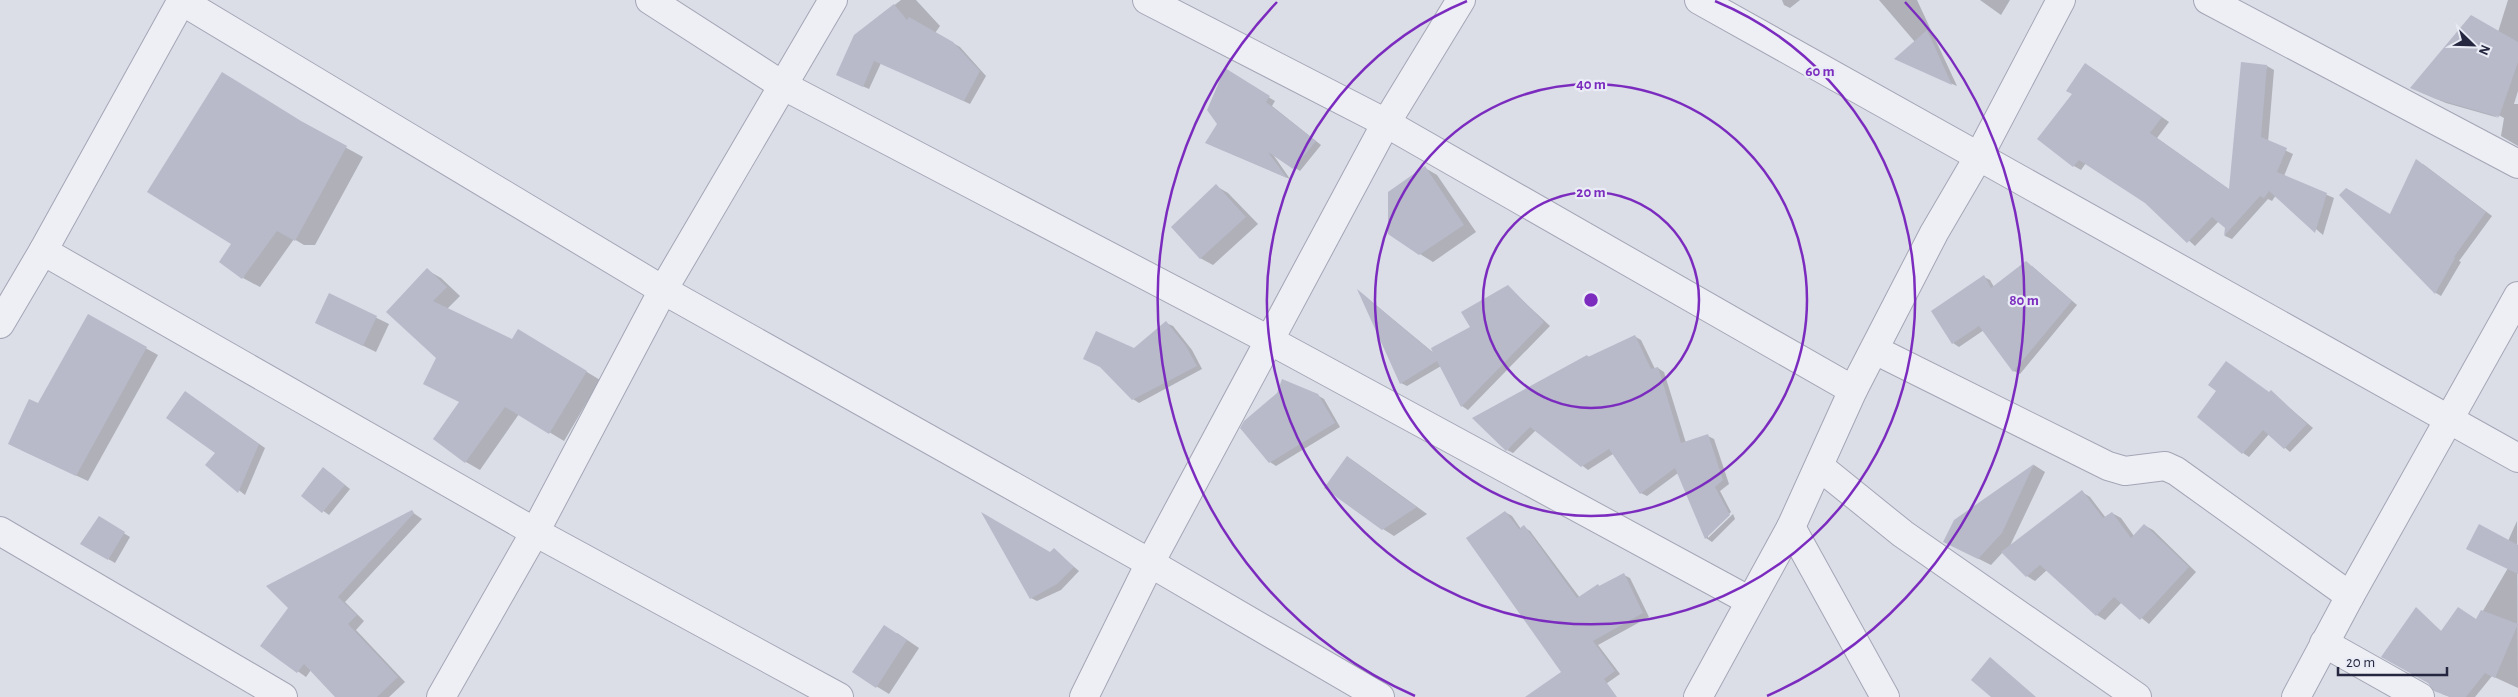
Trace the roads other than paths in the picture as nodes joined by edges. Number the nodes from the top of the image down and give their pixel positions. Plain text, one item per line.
1 (181, 0) edge
2 (650, 0) edge
3 (833, 0) edge
4 (1147, 0) edge
5 (1462, 0) edge
6 (1699, 0) edge
7 (2062, 0) edge
8 (2208, 0) edge
9 (782, 85) junction
10 (1386, 123) junction
11 (1978, 156) junction
12 (2518, 164) edge
13 (43, 251) junction
14 (663, 290) junction
15 (2518, 296) edge
16 (0, 324) edge
17 (1269, 340) junction
18 (1875, 350) junction
19 (1853, 390) junction
20 (2448, 418) junction
21 (2518, 458) edge
22 (1820, 467) junction
23 (1791, 527) junction
24 (0, 531) edge
25 (534, 532) junction
26 (1150, 563) junction
27 (2350, 596) junction
28 (1750, 601) junction
29 (2324, 643) junction
30 (283, 697) edge
31 (441, 697) edge
32 (839, 697) edge
33 (1084, 697) edge
34 (1380, 697) edge
35 (1698, 697) edge
36 (1886, 697) edge
37 (2137, 697) edge
38 (2296, 697) edge
39 (2420, 697) edge

1 - 13 street
1 - 14 street
2 - 9 street
3 - 9 street
4 - 10 street
5 - 10 street
6 - 11 street
7 - 11 street
8 - 12 street
9 - 14 street
9 - 17 street
10 - 17 street
10 - 19 street
11 - 18 street
11 - 20 street
13 - 16 street
13 - 25 street
14 - 25 street
14 - 26 street
15 - 20 street
17 - 26 street
17 - 28 street
18 - 19 street
18 - 27 street
19 - 22 street
20 - 21 street
20 - 27 street
22 - 23 street
22 - 37 street
23 - 28 street
23 - 36 street
24 - 30 street
25 - 31 street
25 - 32 street
26 - 33 street
26 - 34 street
27 - 29 street
28 - 35 street
29 - 38 street
29 - 39 street

